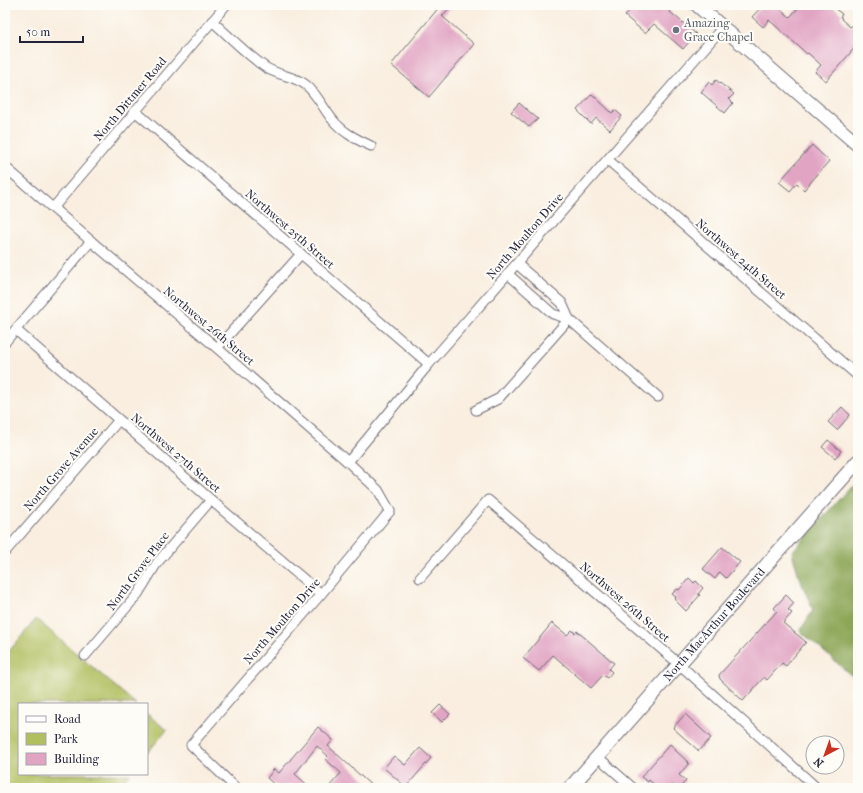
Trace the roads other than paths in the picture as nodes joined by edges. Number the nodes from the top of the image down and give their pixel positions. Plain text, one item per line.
1 (226, 5) edge
2 (697, 5) edge
3 (212, 21) junction
4 (723, 27) junction
5 (135, 111) junction
6 (858, 145) edge
7 (371, 146) dead end
8 (608, 160) junction
9 (5, 167) edge
10 (53, 208) junction
11 (91, 241) junction
12 (301, 254) junction
13 (517, 264) junction
14 (508, 274) junction
15 (546, 290) junction
16 (538, 300) junction
17 (569, 319) junction
18 (16, 330) junction
19 (5, 342) edge
20 (217, 348) junction
21 (429, 364) junction
22 (858, 376) edge
23 (658, 397) dead end
24 (476, 410) dead end
25 (119, 420) junction
26 (858, 460) edge
27 (348, 462) junction
28 (211, 500) junction
29 (390, 511) joint
30 (5, 552) edge
31 (420, 578) dead end
32 (322, 594) junction
33 (85, 656) dead end
34 (679, 664) junction
35 (598, 757) junction
36 (232, 787) edge
37 (570, 788) edge
38 (632, 788) edge
39 (817, 788) edge

1 - 3 street, North Dittmer Road
2 - 4 main road
3 - 5 street, North Dittmer Road
3 - 7 street
4 - 6 main road
4 - 8 street, North Moulton Drive
5 - 10 street, North Dittmer Road
5 - 12 street, Northwest 25th Street
8 - 13 street, North Moulton Drive
8 - 22 street, Northwest 24th Street
9 - 10 street, Northwest 26th Street
10 - 11 street, Northwest 26th Street
11 - 18 street
11 - 20 street, Northwest 26th Street
12 - 20 street
12 - 21 street, Northwest 25th Street
13 - 14 street, North Moulton Drive
13 - 15 street
14 - 16 street
14 - 21 street, North Moulton Drive
15 - 16 street
15 - 17 street
16 - 17 street
17 - 23 street
17 - 24 street
18 - 19 street
18 - 25 street, Northwest 27th Street
20 - 27 street, Northwest 26th Street
21 - 27 street, North Moulton Drive
25 - 28 street, Northwest 27th Street
25 - 30 street, North Grove Avenue
26 - 34 main road, North MacArthur Boulevard
27 - 29 street, Northwest 26th Street
28 - 32 street, Northwest 27th Street
28 - 33 street, North Grove Place
29 - 32 street, North Moulton Drive
31 - 34 street, Northwest 26th Street
32 - 36 street, North Moulton Drive
34 - 35 main road, North MacArthur Boulevard
34 - 39 street, Northwest 26th Street
35 - 37 main road, North MacArthur Boulevard
35 - 38 street

